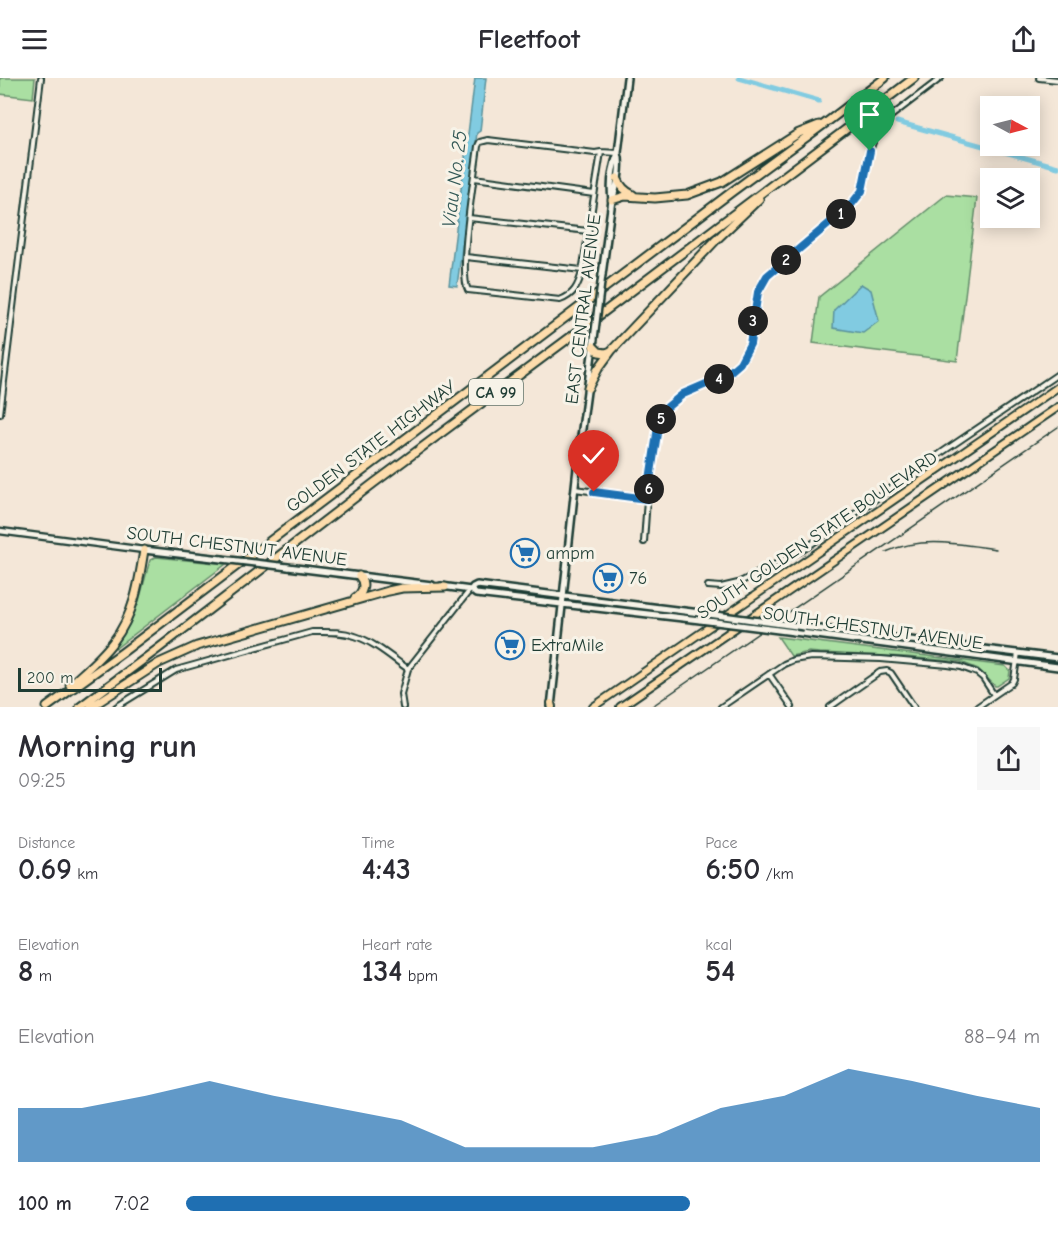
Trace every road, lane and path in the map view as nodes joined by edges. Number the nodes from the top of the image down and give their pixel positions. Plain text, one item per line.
1 (41, 78) edge
2 (627, 78) edge
3 (885, 78) edge
4 (914, 78) edge
5 (941, 78) edge
6 (1039, 78) edge
7 (1058, 81) edge
8 (827, 122) junction
9 (601, 152) junction
10 (618, 153) junction
11 (786, 174) junction
12 (474, 178) junction
13 (617, 178) junction
14 (594, 194) junction
15 (633, 195) junction
16 (612, 201) junction
17 (469, 218) junction
18 (588, 231) junction
19 (466, 257) junction
20 (582, 270) junction
21 (594, 343) junction
22 (612, 350) junction
23 (1058, 374) edge
24 (1058, 387) edge
25 (588, 388) junction
26 (1058, 407) edge
27 (0, 414) edge
28 (575, 489) junction
29 (647, 499) junction
30 (0, 531) edge
31 (644, 542) dead end
32 (144, 550) junction
33 (359, 576) junction
34 (445, 586) junction
35 (708, 586) dead end
36 (471, 590) junction
37 (563, 596) junction
38 (350, 601) junction
39 (562, 605) junction
40 (1018, 653) junction
41 (1058, 658) edge
42 (1017, 662) junction
43 (1058, 667) edge
44 (408, 669) junction
45 (769, 674) junction
46 (994, 695) junction
47 (50, 705) edge
48 (551, 706) edge
49 (80, 707) edge
50 (91, 707) edge
51 (116, 707) edge
52 (403, 707) edge
53 (593, 707) edge
54 (620, 707) edge
55 (721, 707) edge
56 (792, 707) edge
57 (830, 707) edge
58 (914, 707) edge
59 (976, 707) edge

1 - 27 street
2 - 10 main road, EAST CENTRAL AVENUE
3 - 8 highway, GOLDEN STATE HIGHWAY / CA 99
4 - 11 highway, GOLDEN STATE HIGHWAY / CA 99
5 - 29 street
6 - 7 street
8 - 15 highway
8 - 47 highway, GOLDEN STATE HIGHWAY / CA 99
9 - 10 street
9 - 12 street
9 - 14 street
10 - 13 main road, EAST CENTRAL AVENUE
10 - 16 main road, EAST CENTRAL AVENUE
11 - 22 highway
11 - 49 highway, GOLDEN STATE HIGHWAY / CA 99
12 - 14 street
12 - 17 street
13 - 15 highway
13 - 16 main road, EAST CENTRAL AVENUE
14 - 18 street
15 - 16 highway
16 - 21 main road, EAST CENTRAL AVENUE, bridge
17 - 18 street
17 - 19 street
18 - 20 street
19 - 20 street
19 - 20 street
21 - 22 highway
21 - 25 main road, EAST CENTRAL AVENUE
22 - 25 highway
23 - 35 street
24 - 53 main road, SOUTH GOLDEN STATE BOULEVARD
25 - 28 main road, EAST CENTRAL AVENUE
26 - 54 main road, SOUTH GOLDEN STATE BOULEVARD
28 - 29 street
28 - 37 main road, EAST CENTRAL AVENUE
29 - 31 street
30 - 32 street, SOUTH CHESTNUT AVENUE
32 - 33 main road, SOUTH CHESTNUT AVENUE, bridge
32 - 47 highway
33 - 34 main road, SOUTH CHESTNUT AVENUE
33 - 38 highway
34 - 36 main road, SOUTH CHESTNUT AVENUE
34 - 38 highway
36 - 37 main road, SOUTH CHESTNUT AVENUE
36 - 39 main road, SOUTH CHESTNUT AVENUE
36 - 44 street
37 - 39 main road, EAST CENTRAL AVENUE
37 - 40 main road, SOUTH CHESTNUT AVENUE, bridge
38 - 50 highway
39 - 42 main road, SOUTH CHESTNUT AVENUE, bridge
39 - 48 main road, EAST CENTRAL AVENUE
40 - 41 main road, SOUTH CHESTNUT AVENUE
40 - 42 street
42 - 43 main road, SOUTH CHESTNUT AVENUE
42 - 46 street
44 - 51 street
44 - 52 street
45 - 46 street
45 - 55 street
45 - 56 street
46 - 59 street
57 - 58 street

